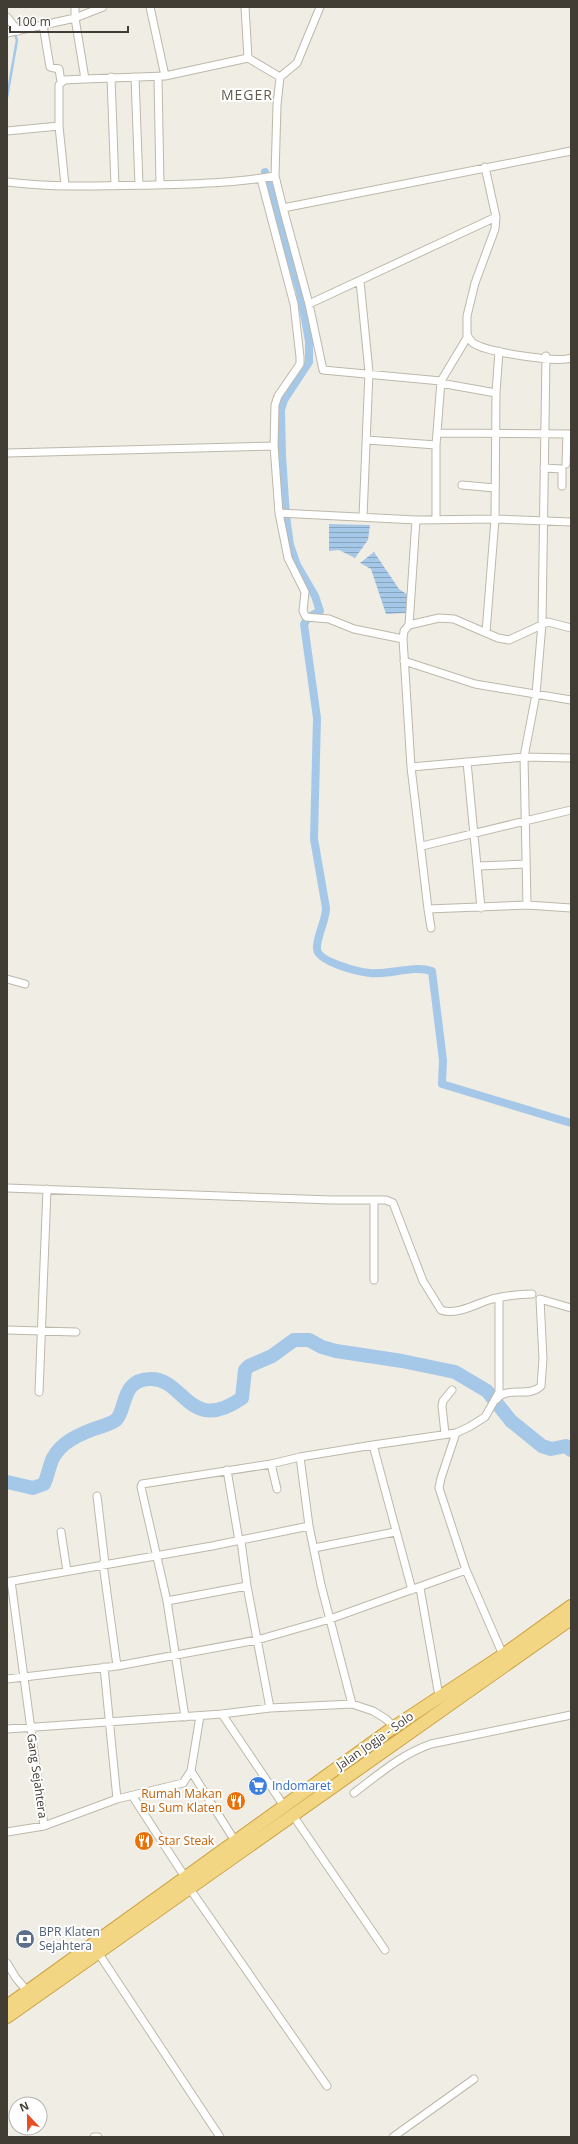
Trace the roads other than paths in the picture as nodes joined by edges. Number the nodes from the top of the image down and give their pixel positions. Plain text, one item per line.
1 (75, 7) edge
2 (103, 7) edge
3 (150, 7) edge
4 (245, 7) edge
5 (320, 7) edge
6 (7, 17) edge
7 (76, 18) junction
8 (43, 25) junction
9 (18, 30) junction
10 (7, 33) edge
11 (248, 58) junction
12 (111, 77) junction
13 (135, 77) junction
14 (161, 77) junction
15 (280, 77) junction
16 (85, 79) junction
17 (61, 82) junction
18 (59, 126) junction
19 (7, 131) edge
20 (571, 151) edge
21 (485, 167) junction
22 (276, 176) junction
23 (261, 179) junction
24 (7, 182) edge
25 (65, 185) junction
26 (139, 185) junction
27 (160, 185) junction
28 (115, 186) junction
29 (283, 208) junction
30 (496, 217) junction
31 (360, 281) junction
32 (308, 304) junction
33 (468, 336) junction
34 (499, 351) junction
35 (546, 358) junction
36 (571, 358) edge
37 (369, 373) junction
38 (441, 382) junction
39 (496, 393) junction
40 (437, 433) junction
41 (544, 433) junction
42 (496, 434) junction
43 (569, 434) edge
44 (366, 440) junction
45 (436, 445) junction
46 (274, 446) junction
47 (7, 453) edge
48 (566, 464) dead end
49 (544, 468) junction
50 (462, 485) dead end
51 (562, 486) dead end
52 (495, 488) junction
53 (279, 513) junction
54 (363, 517) junction
55 (436, 519) junction
56 (495, 519) junction
57 (416, 520) junction
58 (545, 520) junction
59 (571, 522) edge
60 (409, 624) junction
61 (542, 624) junction
62 (571, 628) edge
63 (486, 632) junction
64 (403, 639) junction
65 (404, 661) junction
66 (536, 694) junction
67 (571, 700) edge
68 (524, 757) junction
69 (571, 758) edge
70 (467, 762) junction
71 (411, 768) junction
72 (571, 810) edge
73 (526, 820) junction
74 (475, 833) junction
75 (422, 846) junction
76 (526, 864) junction
77 (478, 866) junction
78 (527, 905) junction
79 (481, 908) junction
80 (571, 908) edge
81 (428, 910) junction
82 (431, 928) dead end
83 (7, 978) edge
84 (25, 984) dead end
85 (7, 1188) edge
86 (46, 1188) junction
87 (374, 1200) junction
88 (374, 1280) dead end
89 (532, 1294) dead end
90 (499, 1298) junction
91 (571, 1308) edge
92 (7, 1330) edge
93 (41, 1331) junction
94 (76, 1332) dead end
95 (452, 1390) dead end
96 (39, 1392) dead end
97 (494, 1403) junction
98 (456, 1433) junction
99 (444, 1434) junction
100 (373, 1445) junction
101 (300, 1457) junction
102 (271, 1464) junction
103 (227, 1470) junction
104 (277, 1489) dead end
105 (97, 1496) dead end
106 (309, 1526) junction
107 (61, 1532) dead end
108 (395, 1532) junction
109 (240, 1541) junction
110 (314, 1548) junction
111 (157, 1555) junction
112 (104, 1564) junction
113 (466, 1570) junction
114 (67, 1571) junction
115 (9, 1581) edge
116 (247, 1586) junction
117 (420, 1588) junction
118 (412, 1590) junction
119 (167, 1600) junction
120 (571, 1606) edge
121 (330, 1619) junction
122 (571, 1619) edge
123 (257, 1640) junction
124 (176, 1655) junction
125 (503, 1655) junction
126 (117, 1666) junction
127 (104, 1667) junction
128 (23, 1676) junction
129 (7, 1679) edge
130 (439, 1696) junction
131 (352, 1704) junction
132 (270, 1708) junction
133 (222, 1714) junction
134 (571, 1715) edge
135 (200, 1716) junction
136 (185, 1717) junction
137 (109, 1722) junction
138 (30, 1726) junction
139 (394, 1727) junction
140 (7, 1729) edge
141 (191, 1771) junction
142 (336, 1776) junction
143 (354, 1793) dead end
144 (133, 1797) junction
145 (117, 1799) junction
146 (288, 1810) junction
147 (44, 1826) junction
148 (7, 1832) edge
149 (235, 1841) junction
150 (185, 1877) junction
151 (190, 1889) junction
152 (385, 1950) dead end
153 (99, 1954) junction
154 (7, 1963) edge
155 (28, 1992) junction
156 (7, 2006) edge
157 (7, 2017) edge
158 (474, 2079) dead end
159 (326, 2086) dead end
160 (98, 2136) edge
161 (94, 2137) edge
162 (220, 2137) edge
163 (393, 2137) edge

1 - 7 street
2 - 7 street
3 - 14 street
4 - 11 street
5 - 15 street
6 - 9 street
7 - 8 street
7 - 16 street
8 - 9 street
8 - 17 street
9 - 10 street
11 - 14 street
11 - 15 street
12 - 13 street
12 - 16 street
12 - 28 street
13 - 14 street
13 - 26 street
14 - 27 street
15 - 22 street
16 - 17 street
17 - 18 street
18 - 19 street
18 - 25 street
20 - 21 street
21 - 29 street
21 - 30 street
22 - 23 street
22 - 29 street
23 - 27 street
23 - 46 street
24 - 25 street
25 - 28 street
26 - 27 street
26 - 28 street
29 - 32 street
30 - 31 street
30 - 33 street
31 - 32 street
31 - 37 street
32 - 37 street
33 - 34 street
33 - 38 street
34 - 35 street
34 - 39 street
35 - 36 street
35 - 41 street
37 - 38 street
37 - 44 street
38 - 39 street
38 - 40 street
39 - 42 street
40 - 42 street
40 - 45 street
41 - 42 street
41 - 43 street
41 - 49 street
42 - 52 street
43 - 48 street
44 - 45 street
44 - 54 street
45 - 55 street
46 - 47 street
46 - 53 street
49 - 51 street
49 - 58 street
50 - 52 street
52 - 56 street
53 - 54 street
53 - 64 street
54 - 57 street
55 - 56 street
55 - 57 street
56 - 58 street
56 - 63 street
57 - 60 street
58 - 59 street
58 - 61 street
60 - 63 street
60 - 64 street
61 - 62 street
61 - 63 street
61 - 66 street
64 - 65 street
65 - 66 street
65 - 71 street
66 - 67 street
66 - 68 street
68 - 69 street
68 - 70 street
68 - 73 street
70 - 71 street
70 - 74 street
71 - 75 street
72 - 73 street
73 - 74 street
73 - 76 street
74 - 75 street
74 - 77 street
75 - 81 street
76 - 77 street
76 - 78 street
77 - 79 street
78 - 79 street
78 - 80 street
79 - 81 street
81 - 82 street
83 - 84 street
85 - 86 street
86 - 87 street
86 - 93 street
87 - 88 street
87 - 90 street
89 - 90 street
90 - 97 street
91 - 97 street
92 - 93 street
93 - 94 street
93 - 96 street
95 - 99 street
97 - 98 street
98 - 99 street
98 - 113 street
99 - 100 street
100 - 101 street
100 - 108 street
101 - 102 street
101 - 106 street
102 - 103 street
102 - 104 street
103 - 109 street
103 - 111 street
105 - 112 street
106 - 109 street
106 - 110 street
107 - 114 street
108 - 110 street
108 - 118 street
109 - 111 street
109 - 116 street
110 - 121 street
111 - 112 street
111 - 119 street
112 - 114 street
112 - 126 street
113 - 117 street
113 - 125 street
114 - 115 street
115 - 128 street, Gang Sejahtera
116 - 119 street
116 - 123 street
117 - 118 street
117 - 130 street
118 - 121 street
119 - 124 street
120 - 125 highway, Jalan Jogja - Solo
121 - 123 street
121 - 131 street
122 - 142 highway
123 - 124 street
123 - 132 street
124 - 126 street
124 - 136 street
125 - 130 highway, Jalan Jogja - Solo
126 - 127 street
127 - 128 street
127 - 137 street
128 - 129 street
128 - 138 street, Gang Sejahtera
130 - 139 highway, Jalan Jogja - Solo
131 - 132 street
131 - 139 street
132 - 133 street
133 - 135 street
133 - 146 street
134 - 143 street
135 - 136 street
135 - 141 street
136 - 137 street
137 - 138 street
137 - 145 street
138 - 140 street
138 - 147 street, Gang Sejahtera
139 - 142 highway, Jalan Jogja - Solo
141 - 144 street
141 - 149 street
142 - 146 highway, Jalan Jogja - Solo
144 - 145 street
144 - 150 street
145 - 147 street
146 - 149 highway, Jalan Jogja - Solo
146 - 151 highway, Jalan Jogja - Solo
146 - 152 street
147 - 148 street
149 - 150 highway, Jalan Jogja - Solo
150 - 155 highway, Jalan Jogja - Solo
151 - 153 highway, Jalan Jogja - Solo
151 - 159 street
153 - 157 highway, Jalan Jogja - Solo
153 - 162 street
154 - 155 street
155 - 156 highway, Jalan Jogja - Solo
158 - 163 street
160 - 161 street

